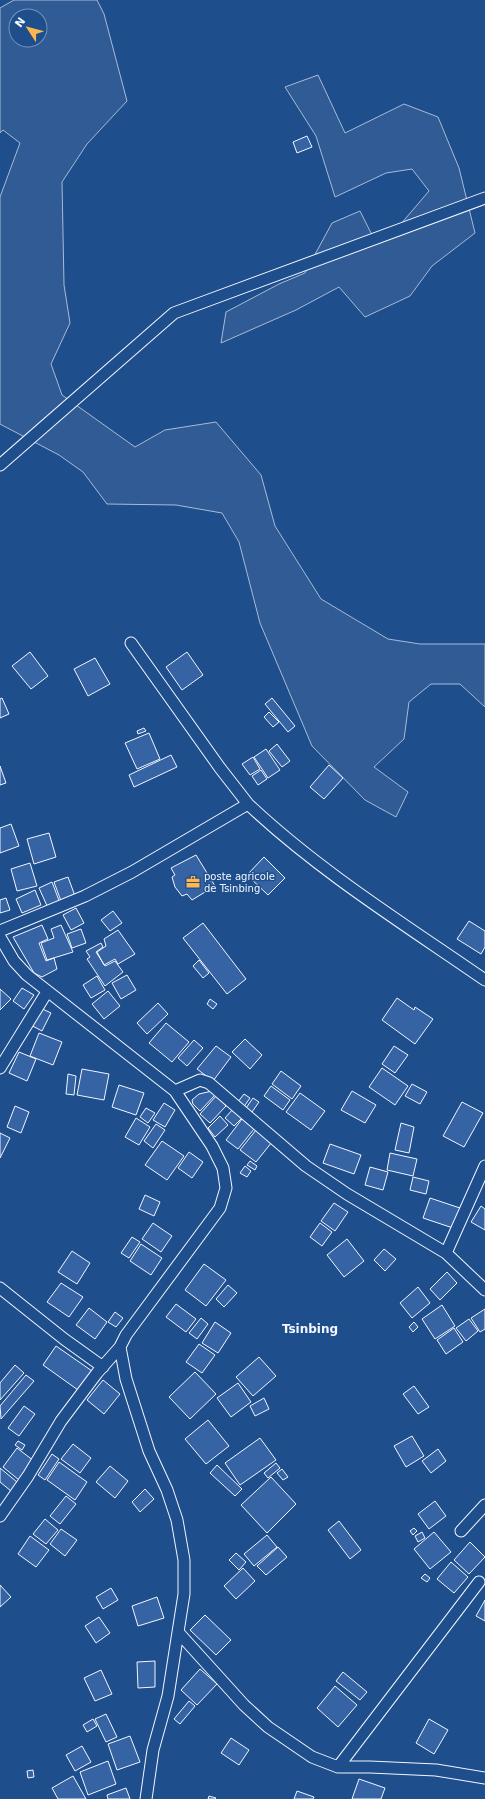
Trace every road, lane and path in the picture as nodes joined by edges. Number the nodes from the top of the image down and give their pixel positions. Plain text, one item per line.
1 (485, 198) edge
2 (0, 465) edge
3 (131, 643) dead end
4 (248, 804) junction
5 (0, 931) edge
6 (0, 937) edge
7 (485, 980) edge
8 (47, 992) junction
9 (0, 1068) edge
10 (175, 1092) junction
11 (485, 1166) edge
12 (446, 1253) junction
13 (0, 1289) edge
14 (485, 1290) edge
15 (120, 1347) junction
16 (103, 1367) junction
17 (485, 1505) edge
18 (0, 1516) edge
19 (461, 1531) dead end
20 (479, 1582) dead end
21 (178, 1632) junction
22 (338, 1767) junction
23 (485, 1778) edge
24 (146, 1799) edge

1 - 2 street
3 - 4 street
4 - 5 street
4 - 7 street
6 - 8 street
8 - 9 street
8 - 10 street
10 - 12 street
10 - 15 street
11 - 12 street
12 - 14 street
13 - 16 street
15 - 16 street
15 - 21 street
16 - 18 street
17 - 19 street
20 - 22 street
21 - 22 street
21 - 24 street
22 - 23 street

